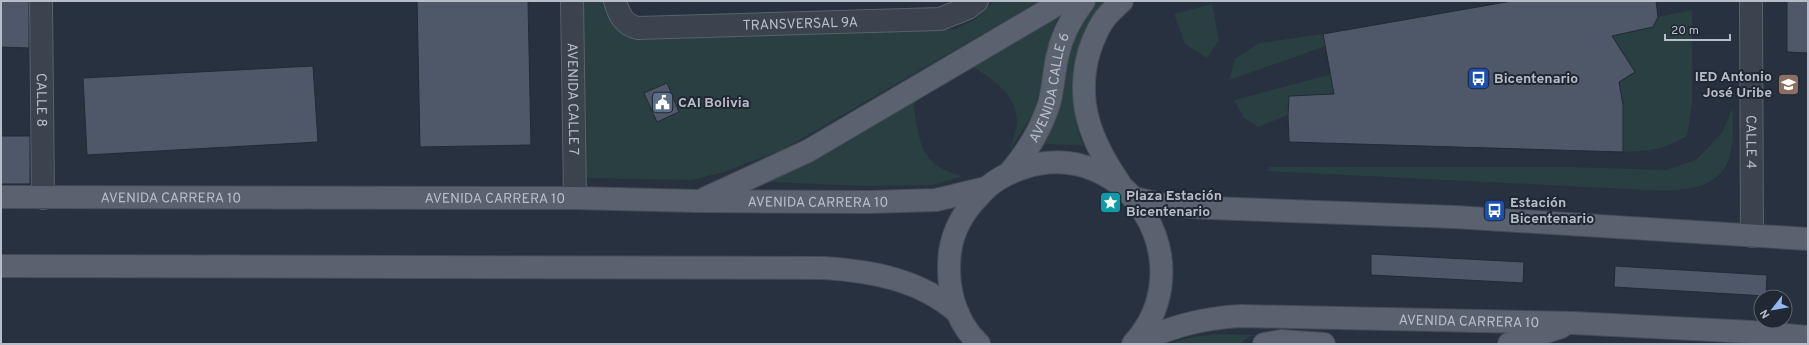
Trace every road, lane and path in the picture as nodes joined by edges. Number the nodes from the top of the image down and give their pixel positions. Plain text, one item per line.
1 (41, 1) edge
2 (572, 1) edge
3 (615, 1) edge
4 (1063, 1) edge
5 (1084, 1) edge
6 (1122, 1) edge
7 (1751, 1) edge
8 (973, 5) edge
9 (1010, 172) junction
10 (986, 188) junction
11 (1128, 193) junction
12 (1, 197) edge
13 (43, 198) junction
14 (575, 198) junction
15 (697, 201) junction
16 (1752, 236) junction
17 (1808, 239) edge
18 (1, 266) edge
19 (958, 313) junction
20 (1573, 322) junction
21 (1808, 337) edge
22 (1752, 338) edge
23 (975, 342) edge
24 (1133, 343) edge
25 (1264, 344) edge
26 (1324, 344) edge
27 (1509, 344) edge

1 - 13 street, CALLE 8
2 - 14 street, AVENIDA CALLE 7
3 - 8 street, TRANSVERSAL 9A
4 - 15 main road
5 - 9 main road, AVENIDA CALLE 6
6 - 11 main road, AVENIDA CALLE 6
7 - 16 street, CALLE 4
9 - 10 main road
9 - 11 main road
10 - 15 main road, AVENIDA CARRERA 10
10 - 19 main road
11 - 16 main road
11 - 24 main road, AVENIDA CALLE 6
12 - 13 main road, AVENIDA CARRERA 10
13 - 14 main road, AVENIDA CARRERA 10
14 - 15 main road, AVENIDA CARRERA 10
16 - 17 main road
18 - 19 main road
19 - 23 main road
20 - 22 main road, AVENIDA CARRERA 10
20 - 24 main road, AVENIDA CARRERA 10
20 - 27 main road
21 - 22 main road, AVENIDA CARRERA 10
25 - 26 main road

